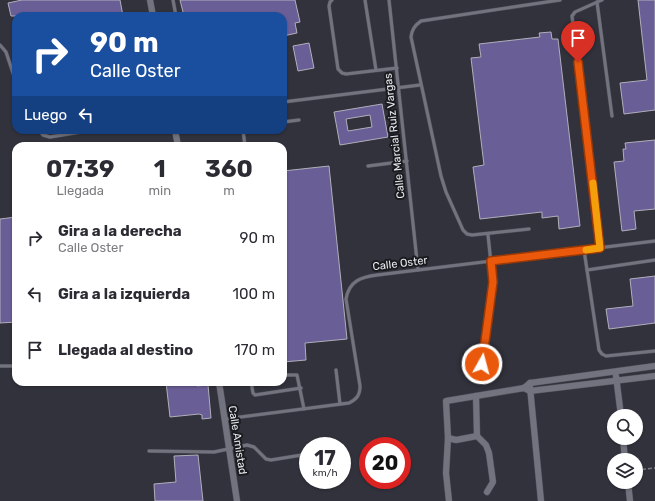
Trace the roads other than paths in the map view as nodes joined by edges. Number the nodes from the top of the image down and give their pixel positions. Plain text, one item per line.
1 (150, 0) edge
2 (173, 0) edge
3 (332, 0) edge
4 (365, 0) edge
5 (389, 0) edge
6 (560, 0) edge
7 (602, 0) edge
8 (597, 2) junction
9 (152, 12) edge
10 (175, 12) edge
11 (0, 45) edge
12 (397, 68) junction
13 (12, 70) edge
14 (376, 70) junction
15 (420, 85) junction
16 (399, 88) junction
17 (287, 102) edge
18 (612, 116) dead end
19 (299, 120) dead end
20 (287, 122) edge
21 (43, 134) edge
22 (68, 134) edge
23 (406, 162) junction
24 (368, 166) dead end
25 (529, 229) dead end
26 (488, 235) junction
27 (655, 241) edge
28 (600, 248) junction
29 (584, 250) junction
30 (655, 260) edge
31 (491, 261) junction
32 (418, 270) junction
33 (587, 270) junction
34 (655, 351) edge
35 (482, 364) dead end
36 (0, 366) edge
37 (12, 366) edge
38 (655, 366) edge
39 (336, 370) dead end
40 (616, 371) junction
41 (287, 376) edge
42 (655, 376) edge
43 (617, 380) junction
44 (220, 386) edge
45 (251, 386) edge
46 (301, 388) junction
47 (527, 389) junction
48 (476, 396) junction
49 (340, 404) junction
50 (304, 409) junction
51 (620, 409) edge
52 (225, 419) junction
53 (477, 436) junction
54 (448, 438) junction
55 (230, 449) junction
56 (149, 450) dead end
57 (299, 455) edge
58 (629, 489) edge
59 (487, 492) dead end
60 (237, 501) edge
61 (449, 501) edge
62 (541, 501) edge
63 (630, 501) edge

1 - 9 street
2 - 10 lane
3 - 14 lane
4 - 14 lane
5 - 12 lane, Calle Marcial Ruiz Vargas
6 - 15 lane
7 - 8 lane
8 - 18 lane
8 - 28 lane
11 - 13 lane
12 - 14 lane
12 - 16 lane, Calle Marcial Ruiz Vargas
15 - 16 lane
15 - 26 lane
16 - 17 lane
16 - 23 lane, Calle Marcial Ruiz Vargas
19 - 20 lane
21 - 22 lane
23 - 24 lane
23 - 32 lane, Calle Marcial Ruiz Vargas
25 - 26 lane
26 - 31 lane
27 - 28 lane, Calle Oster
28 - 29 lane, Calle Oster
29 - 31 lane, Calle Oster
29 - 33 lane
30 - 33 lane
31 - 32 lane, Calle Oster
31 - 35 lane
32 - 49 lane, Calle Oster
33 - 34 lane
36 - 37 lane
38 - 40 street
39 - 49 lane
40 - 43 street
40 - 47 street
41 - 46 lane
42 - 43 street
43 - 47 street
43 - 51 street
44 - 52 street, Calle Amistad
45 - 46 lane
46 - 50 lane
47 - 48 street
47 - 62 street
48 - 53 street
48 - 54 street
49 - 50 lane, Calle Oster
50 - 52 lane, Calle Oster
52 - 55 street, Calle Amistad
53 - 54 street
53 - 59 street
54 - 61 street
55 - 56 lane
55 - 57 lane
55 - 60 street, Calle Amistad
58 - 63 street

